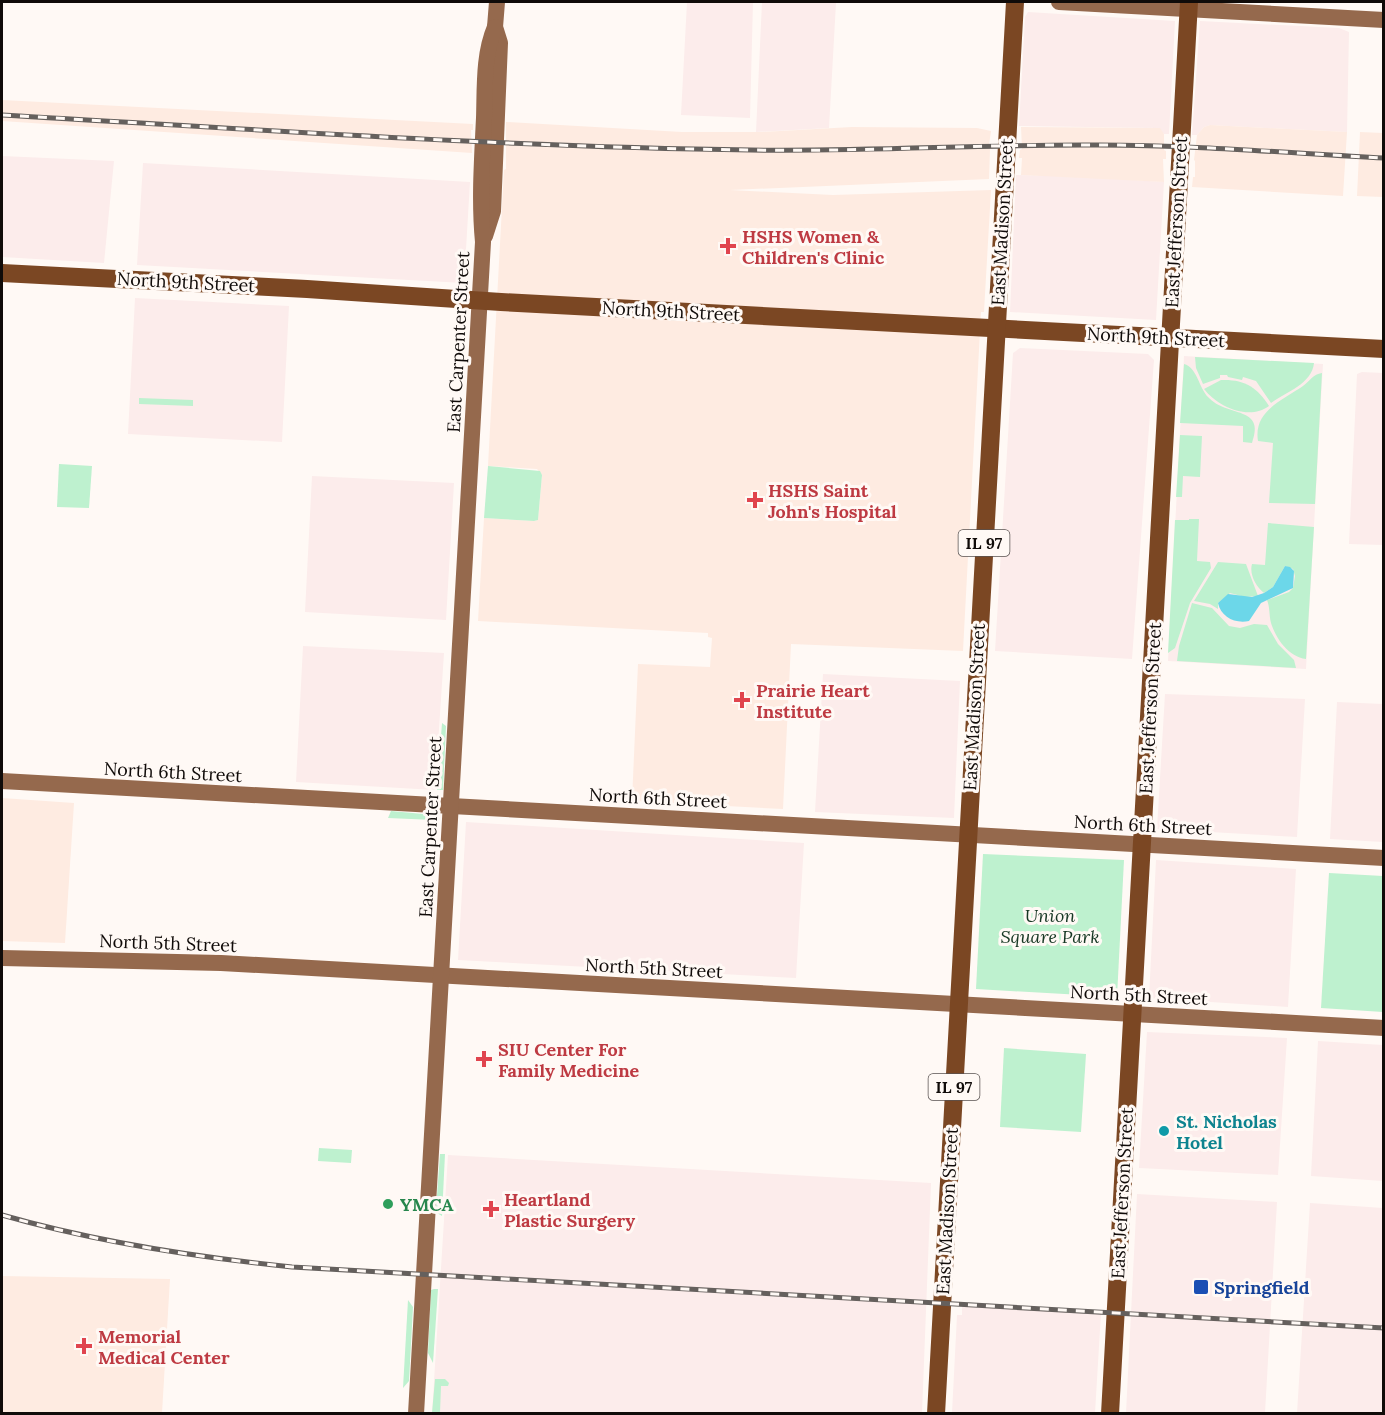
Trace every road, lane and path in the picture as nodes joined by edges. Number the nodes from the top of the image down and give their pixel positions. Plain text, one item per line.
1 (497, 2) edge
2 (1015, 2) edge
3 (1059, 2) edge
4 (1189, 5) edge
5 (1383, 20) edge
6 (2, 273) edge
7 (479, 300) junction
8 (996, 328) junction
9 (1170, 338) junction
10 (1383, 349) edge
11 (2, 781) edge
12 (450, 807) junction
13 (967, 835) junction
14 (1142, 845) junction
15 (1383, 858) edge
16 (2, 958) edge
17 (441, 975) junction
18 (958, 1004) junction
19 (1132, 1014) junction
20 (1383, 1028) edge
21 (416, 1413) edge
22 (936, 1413) edge
23 (1110, 1413) edge

1 - 7 main road, East Carpenter Street
2 - 8 main road, East Madison Street
3 - 4 main road
4 - 5 main road
4 - 9 main road, East Jefferson Street
6 - 7 main road, North 9th Street
7 - 8 main road, North 9th Street
7 - 12 main road, East Carpenter Street
8 - 9 main road, North 9th Street
8 - 13 main road, East Madison Street / IL 97
9 - 10 main road, North 9th Street
9 - 14 main road, East Jefferson Street
11 - 12 main road, North 6th Street
12 - 13 main road, North 6th Street
12 - 17 main road, East Carpenter Street
13 - 14 main road, North 6th Street
13 - 18 main road, East Madison Street / IL 97
14 - 15 main road, North 6th Street
14 - 19 main road, East Jefferson Street
16 - 17 main road, North 5th Street
17 - 18 main road, North 5th Street
17 - 21 main road, East Carpenter Street
18 - 19 main road, North 5th Street
18 - 22 main road, East Madison Street / IL 97
19 - 20 main road, North 5th Street
19 - 23 main road, East Jefferson Street

